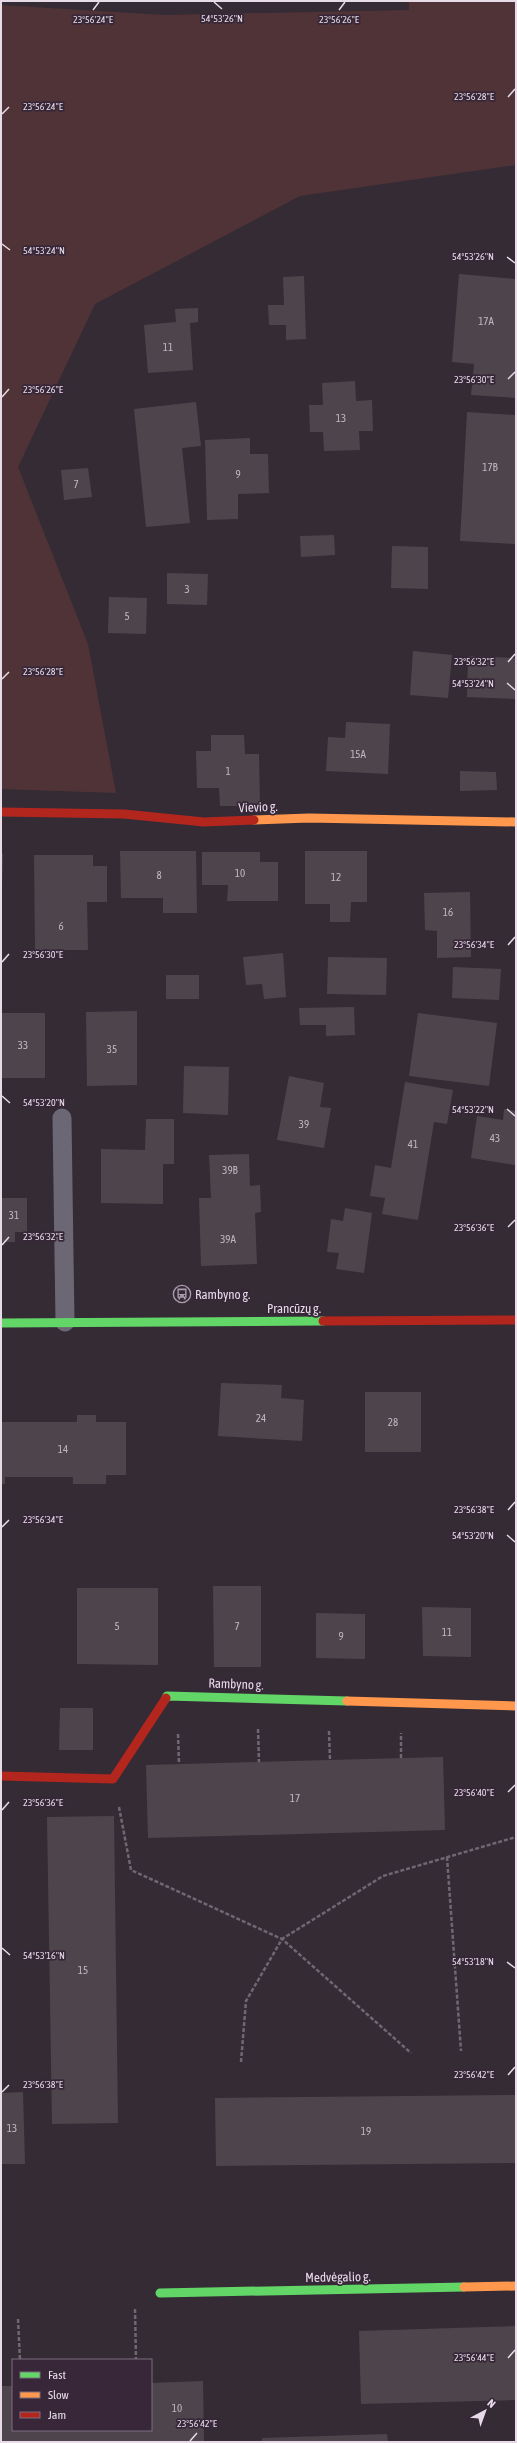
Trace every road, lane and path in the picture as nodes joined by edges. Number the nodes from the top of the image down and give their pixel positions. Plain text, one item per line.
1 (1, 812) edge
2 (516, 822) edge
3 (62, 1118) dead end
4 (516, 1320) edge
5 (65, 1322) junction
6 (1, 1323) edge
7 (516, 1706) edge
8 (1, 1776) edge
9 (113, 1779) junction
10 (516, 1837) edge
11 (447, 1857) junction
12 (282, 1939) junction
13 (461, 2051) dead end
14 (410, 2053) dead end
15 (242, 2062) dead end
16 (516, 2286) edge
17 (160, 2293) dead end
18 (134, 2306) dead end
19 (18, 2320) dead end
20 (20, 2359) edge
21 (136, 2359) edge

1 - 2 street, Vievio g.
3 - 5 lane
4 - 5 street, Prancūzų g.
5 - 6 street, Prancūzų g.
7 - 9 street, Rambyno g.
8 - 9 street
9 - 12 path
10 - 11 path
11 - 12 path
11 - 13 path
12 - 14 path
12 - 15 path
16 - 17 street, Medvėgalio g.
18 - 21 path
19 - 20 path

